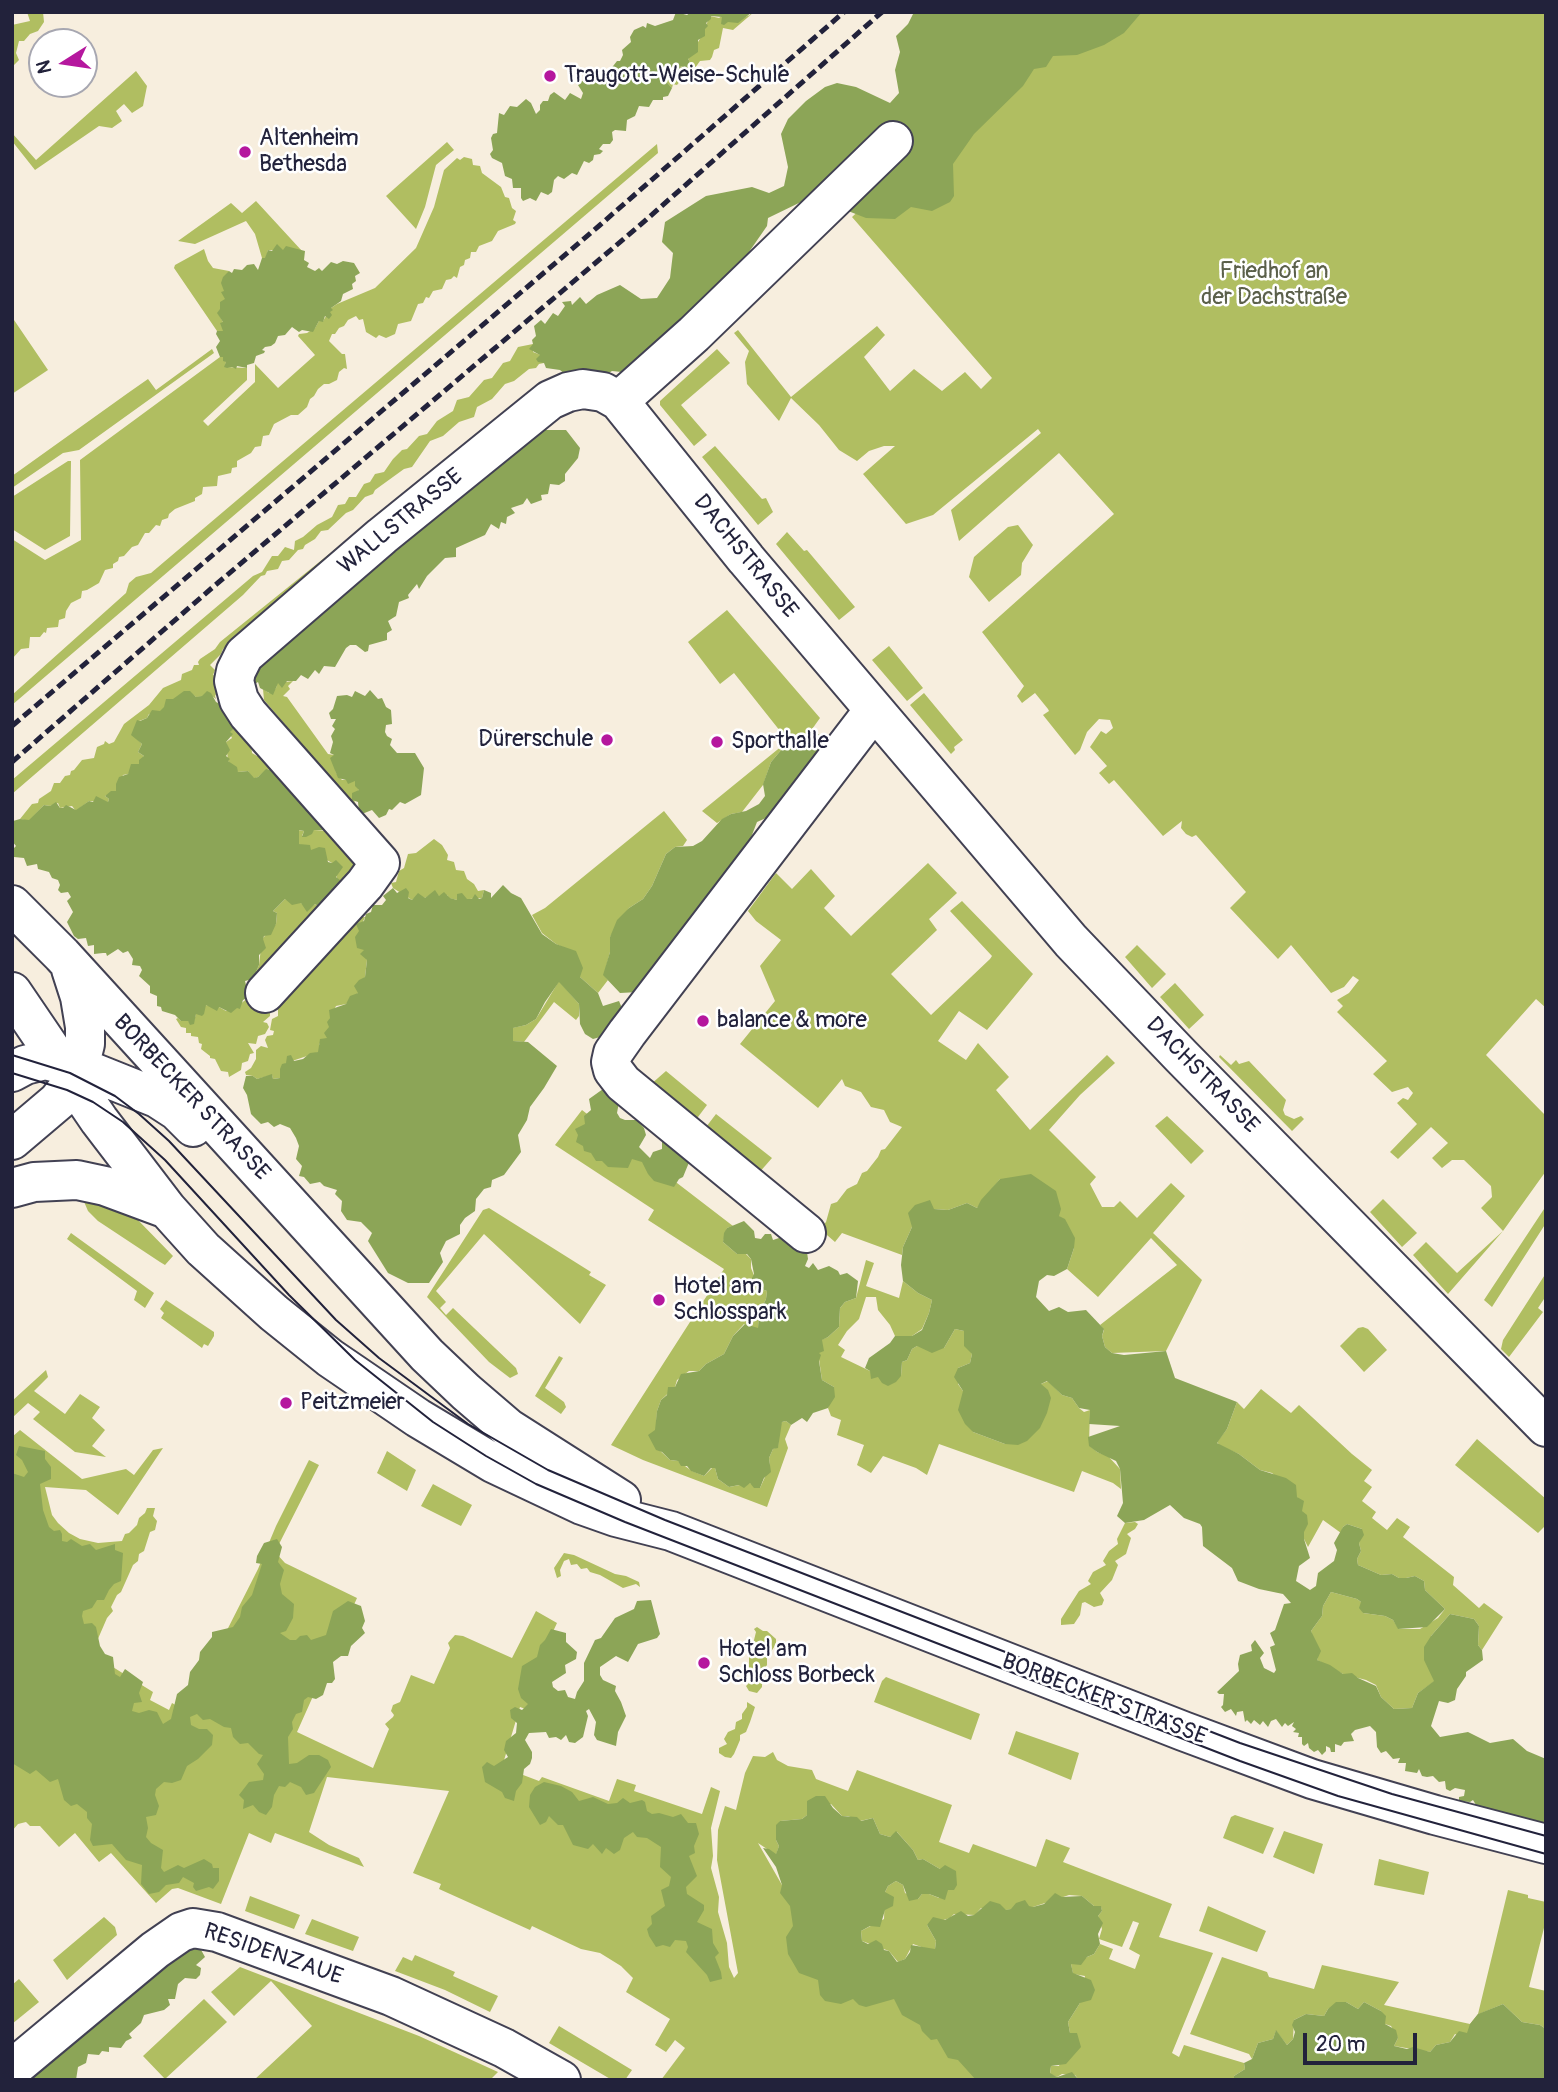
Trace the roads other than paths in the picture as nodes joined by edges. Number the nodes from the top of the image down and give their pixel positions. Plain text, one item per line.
1 (893, 141) dead end
2 (618, 401) junction
3 (874, 710) junction
4 (12, 905) edge
5 (69, 963) junction
6 (12, 992) edge
7 (265, 993) dead end
8 (43, 1069) edge
9 (12, 1140) edge
10 (12, 1188) edge
11 (167, 1209) junction
12 (806, 1233) dead end
13 (369, 1292) junction
14 (1546, 1427) edge
15 (671, 1531) junction
16 (1546, 1844) edge
17 (12, 2069) edge
18 (561, 2080) edge

1 - 2 street
2 - 3 street, DACHSTRASSE
2 - 7 street, WALLSTRASSE
3 - 12 street
3 - 14 street, DACHSTRASSE
4 - 5 street, BORBECKER STRASSE
5 - 8 street
5 - 13 street, BORBECKER STRASSE
6 - 8 street, BORBECKER STRASSE
8 - 9 street
8 - 11 street, BORBECKER STRASSE
8 - 13 street, BORBECKER STRASSE
10 - 11 street, BORBECKER STRASSE
11 - 15 street, BORBECKER STRASSE
13 - 15 street, BORBECKER STRASSE
15 - 16 street, BORBECKER STRASSE
17 - 18 street, RESIDENZAUE

